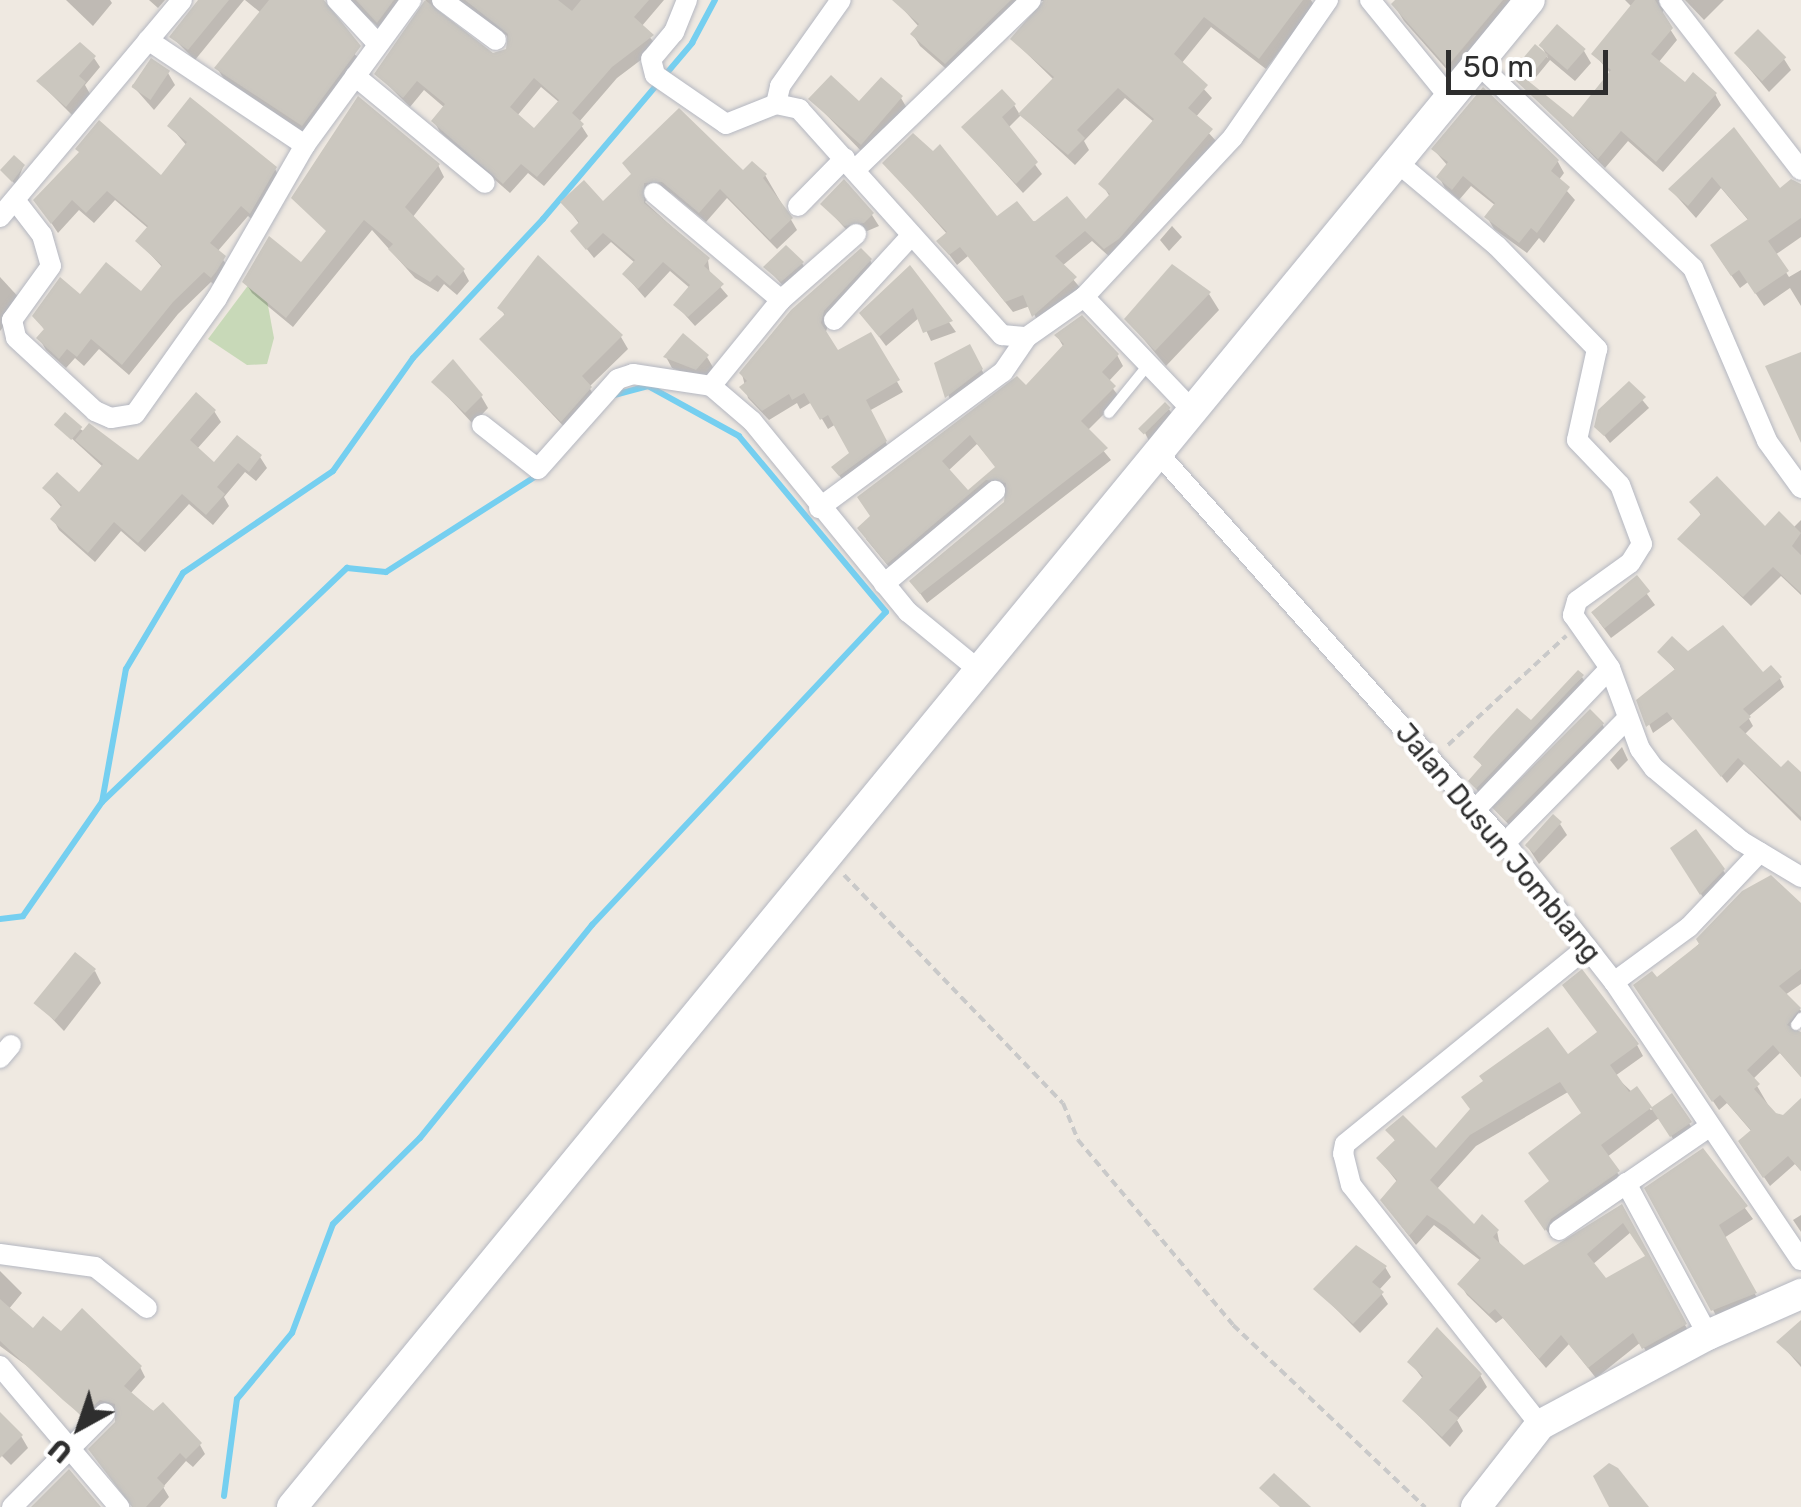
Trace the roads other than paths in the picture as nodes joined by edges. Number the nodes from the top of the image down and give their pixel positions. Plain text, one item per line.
1 (182, 0) edge
2 (336, 0) edge
3 (411, 0) edge
4 (442, 0) edge
5 (687, 0) edge
6 (842, 0) edge
7 (1031, 0) edge
8 (1328, 0) edge
9 (1370, 0) edge
10 (1530, 0) edge
11 (1669, 0) edge
12 (148, 40) junction
13 (496, 40) dead end
14 (378, 44) junction
15 (1478, 64) junction
16 (355, 76) junction
17 (1449, 97) junction
18 (776, 104) junction
19 (305, 145) junction
20 (1398, 163) junction
21 (850, 164) junction
22 (1801, 170) edge
23 (485, 184) dead end
24 (654, 193) dead end
25 (15, 200) junction
26 (798, 206) dead end
27 (0, 217) edge
28 (856, 234) dead end
29 (912, 235) junction
30 (1084, 297) junction
31 (781, 300) junction
32 (834, 320) dead end
33 (1028, 336) junction
34 (1148, 364) junction
35 (711, 386) junction
36 (1109, 412) dead end
37 (1194, 412) junction
38 (482, 425) dead end
39 (1159, 454) junction
40 (1801, 488) edge
41 (995, 492) dead end
42 (819, 508) junction
43 (884, 584) junction
44 (1610, 668) junction
45 (980, 671) junction
46 (1627, 719) junction
47 (1474, 811) junction
48 (1505, 843) junction
49 (1760, 852) junction
50 (1799, 870) edge
51 (1587, 947) junction
52 (1614, 982) junction
53 (1708, 1127) junction
54 (1626, 1183) junction
55 (1559, 1230) dead end
56 (0, 1254) edge
57 (1801, 1260) edge
58 (1801, 1294) edge
59 (147, 1308) dead end
60 (1708, 1335) junction
61 (0, 1366) edge
62 (105, 1414) dead end
63 (1540, 1425) junction
64 (72, 1450) junction
65 (12, 1507) edge
66 (119, 1507) edge
67 (292, 1507) edge
68 (1476, 1507) edge

1 - 12 street
2 - 14 street
3 - 14 street
4 - 13 street
5 - 18 street
6 - 18 street
7 - 21 street
8 - 30 street
9 - 17 street
10 - 15 street
11 - 22 street
12 - 19 street
12 - 25 street
14 - 16 street
15 - 17 street
15 - 40 street
16 - 19 street
16 - 23 street
17 - 20 street
18 - 21 street
19 - 25 street
20 - 37 street
20 - 44 street
21 - 26 street
21 - 29 street
24 - 31 street
25 - 27 street
28 - 31 street
29 - 32 street
29 - 33 street
30 - 33 street
30 - 34 street
31 - 35 street
33 - 42 street
34 - 36 lane
34 - 37 street
35 - 38 street
35 - 42 street
37 - 39 street
39 - 45 street
39 - 47 street, Jalan Dusun Jomblang
41 - 43 street
42 - 43 street
43 - 45 street
44 - 46 street
44 - 47 street
45 - 67 street
46 - 48 street
46 - 49 street
47 - 48 street, Jalan Dusun Jomblang
48 - 51 street, Jalan Dusun Jomblang
49 - 50 street
49 - 52 street
51 - 52 street, Jalan Dusun Jomblang
51 - 63 street
52 - 53 street, Jalan Dusun Jomblang
53 - 54 street
53 - 57 street, Jalan Dusun Jomblang
54 - 55 street
54 - 60 street
56 - 59 street
58 - 60 street
60 - 63 street
61 - 64 street
62 - 64 street
63 - 68 street
64 - 65 street
64 - 66 street

